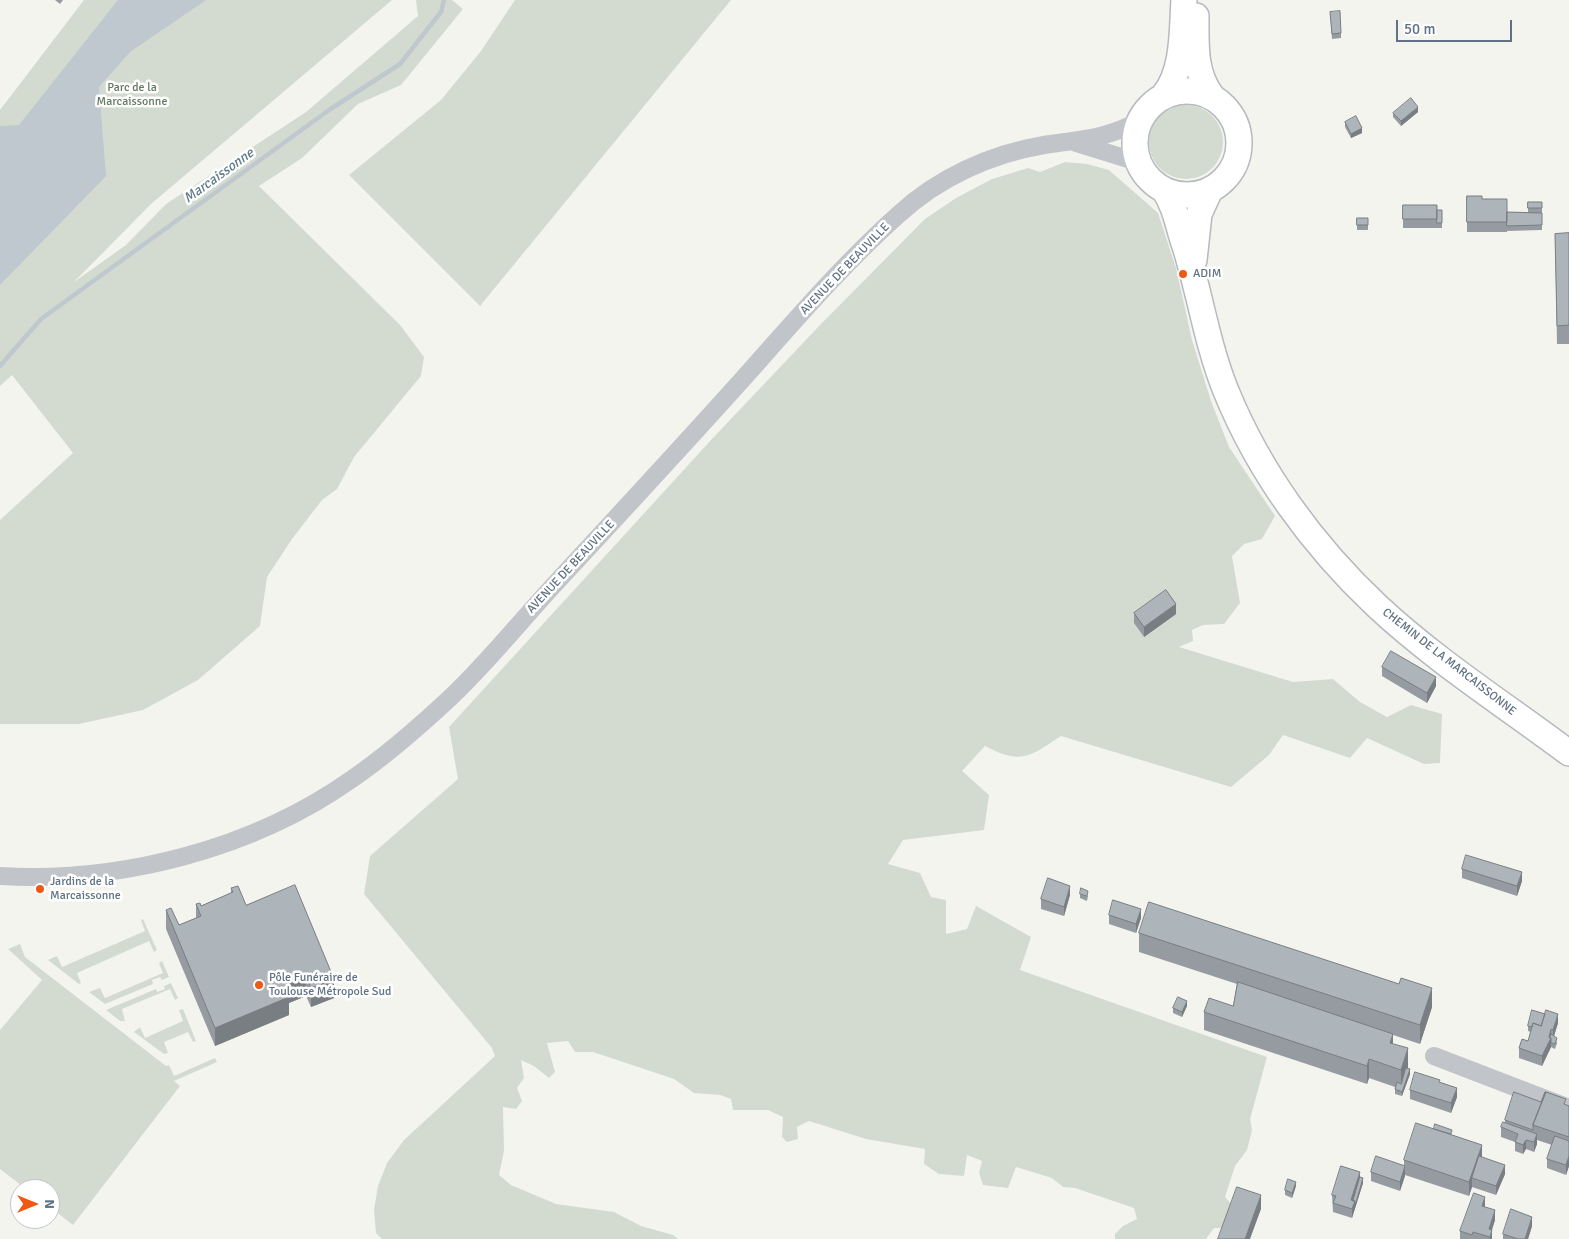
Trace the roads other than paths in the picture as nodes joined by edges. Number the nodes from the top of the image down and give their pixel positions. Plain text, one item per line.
1 (1184, 0) edge
2 (1196, 0) edge
3 (1164, 95) junction
4 (1211, 96) junction
5 (1140, 120) junction
6 (1076, 143) junction
7 (1141, 167) junction
8 (1164, 190) junction
9 (1210, 190) junction
10 (1194, 271) junction
11 (1569, 753) edge
12 (0, 876) edge
13 (1434, 1056) dead end
14 (1569, 1108) edge

1 - 3 main road
2 - 4 main road
3 - 4 main road
3 - 5 main road
4 - 9 main road
5 - 6 street, AVENUE DE BEAUVILLE
5 - 7 main road
6 - 7 street, AVENUE DE BEAUVILLE
6 - 12 street, AVENUE DE BEAUVILLE
7 - 8 main road
8 - 9 main road
8 - 10 main road, CHEMIN DE LA MARCAISSONNE
9 - 10 main road, CHEMIN DE LA MARCAISSONNE
10 - 11 main road, CHEMIN DE LA MARCAISSONNE
13 - 14 street

